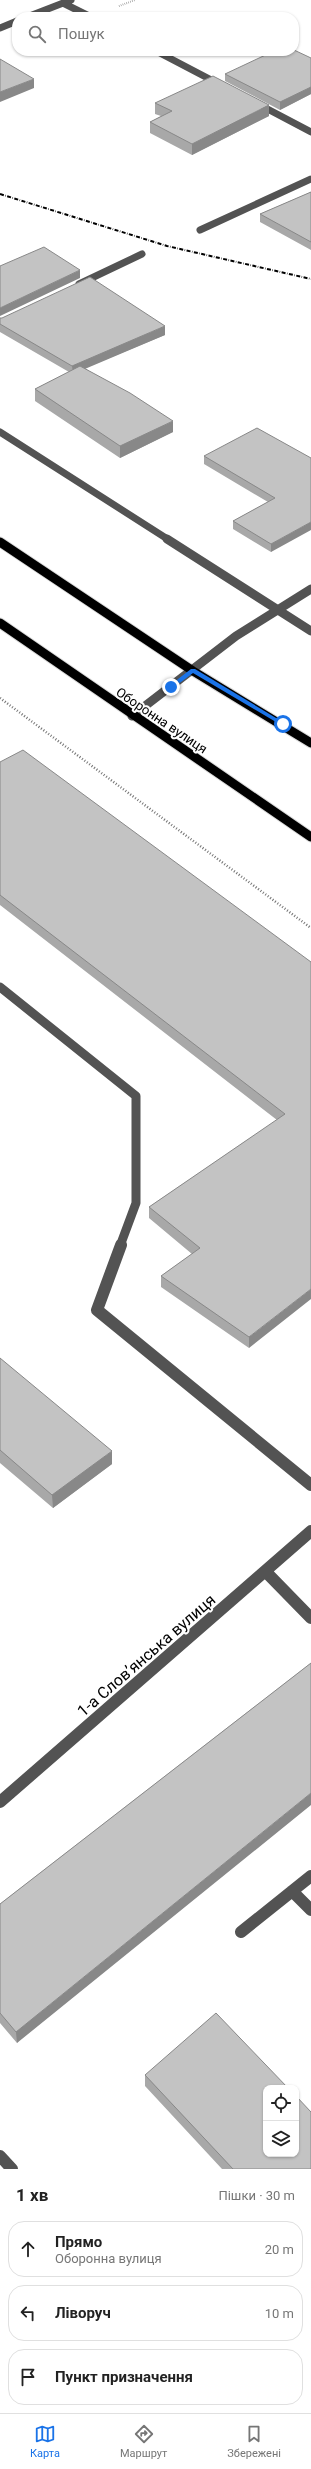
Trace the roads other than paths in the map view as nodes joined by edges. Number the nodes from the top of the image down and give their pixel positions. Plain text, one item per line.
1 (71, 0) edge
2 (63, 3) junction
3 (40, 12) edge
4 (81, 12) edge
5 (12, 23) edge
6 (0, 28) edge
7 (165, 56) edge
8 (226, 88) edge
9 (248, 99) edge
10 (311, 132) edge
11 (311, 179) edge
12 (200, 230) dead end
13 (142, 254) dead end
14 (71, 288) edge
15 (0, 432) edge
16 (0, 542) edge
17 (311, 590) edge
18 (277, 609) junction
19 (0, 623) edge
20 (311, 631) edge
21 (193, 671) junction
22 (132, 716) junction
23 (311, 743) edge
24 (311, 837) edge
25 (0, 987) edge
26 (311, 1485) edge
27 (311, 1531) edge
28 (266, 1572) junction
29 (311, 1618) edge
30 (0, 1802) edge
31 (311, 1876) edge
32 (292, 1891) junction
33 (311, 1910) edge
34 (241, 1932) dead end
35 (0, 2156) edge
36 (12, 2169) edge

1 - 2 street
2 - 3 street
2 - 4 street
5 - 6 street
7 - 8 street
9 - 10 street
11 - 12 street
13 - 14 street
15 - 18 street
16 - 21 main road
17 - 18 street
18 - 20 street
18 - 21 street
19 - 22 main road, Оборонна вулиця
21 - 22 street
21 - 23 main road
22 - 24 main road, Оборонна вулиця
25 - 26 street
27 - 28 street, 1-а Слов’янська вулиця
28 - 29 street
28 - 30 street, 1-а Слов’янська вулиця
31 - 32 street
32 - 33 street
32 - 34 street
35 - 36 street

